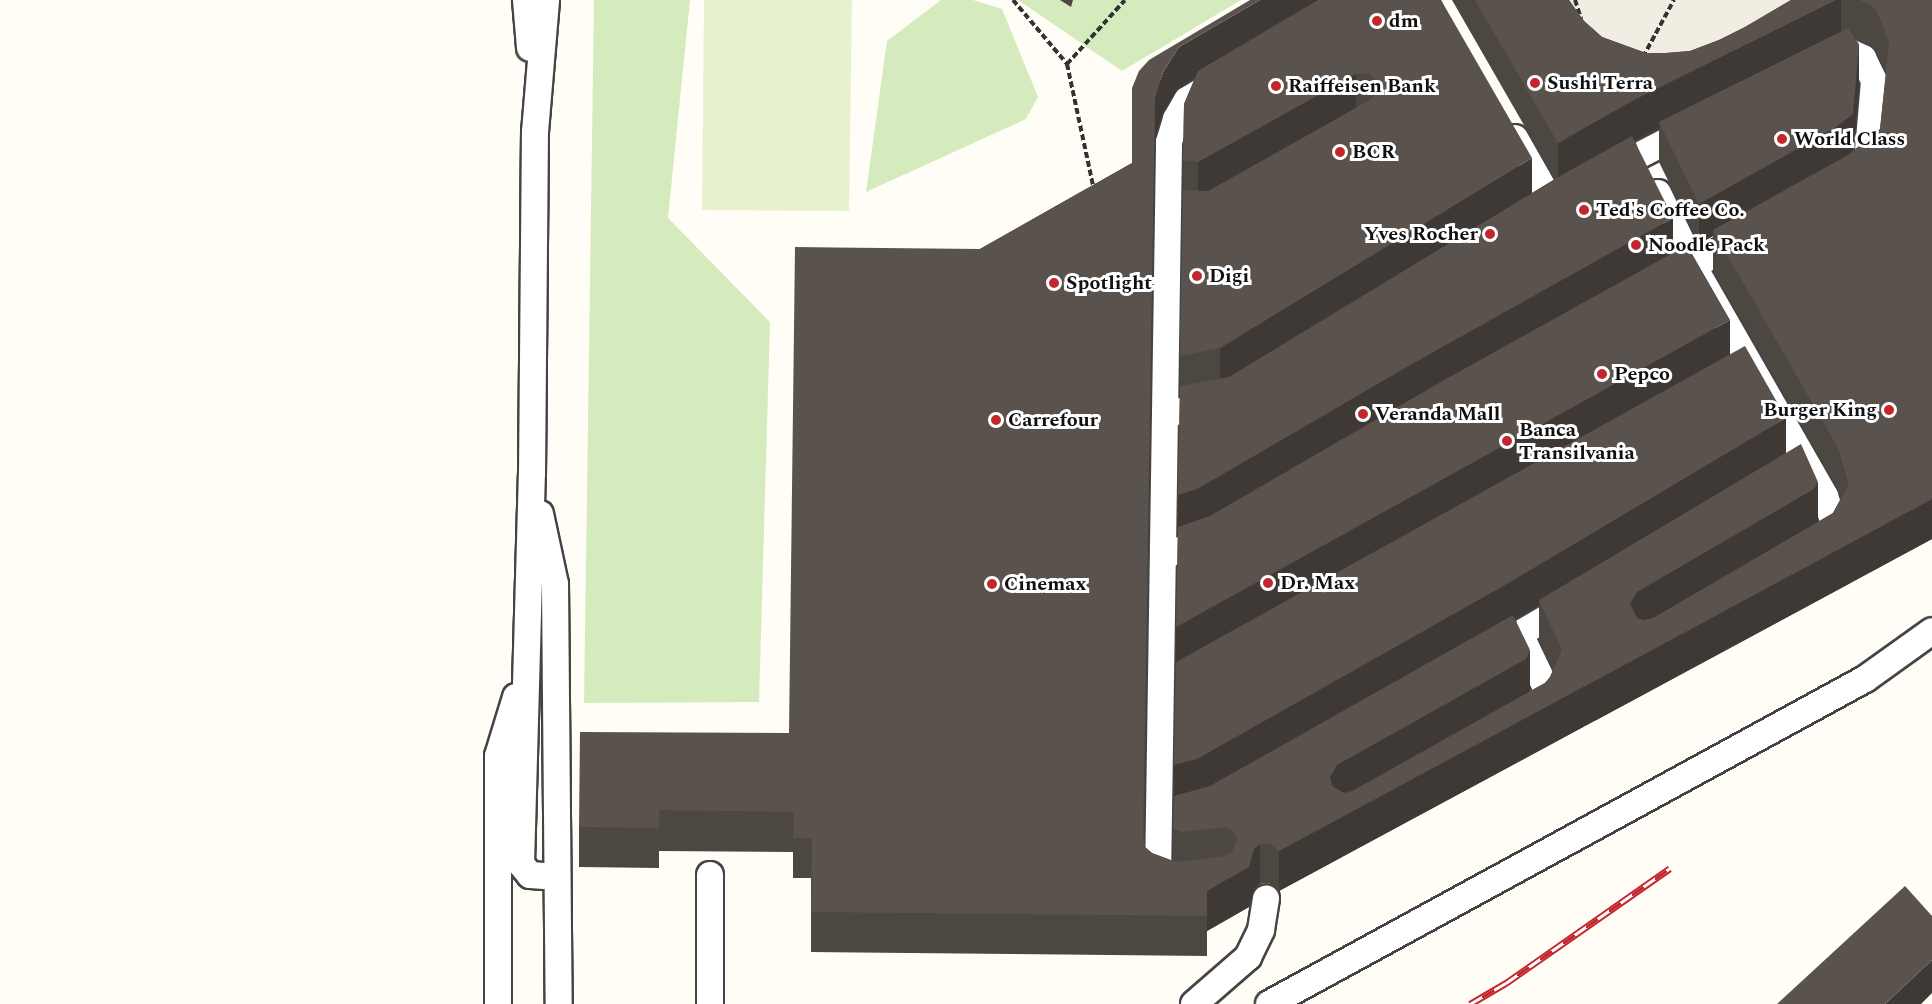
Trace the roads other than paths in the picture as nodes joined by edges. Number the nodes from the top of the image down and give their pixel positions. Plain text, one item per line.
1 (526, 0) edge
2 (546, 0) edge
3 (1236, 71) edge
4 (1806, 71) edge
5 (1712, 118) edge
6 (1505, 122) edge
7 (536, 132) junction
8 (1639, 155) junction
9 (1841, 182) edge
10 (1762, 227) edge
11 (1694, 267) junction
12 (1652, 290) edge
13 (1236, 396) edge
14 (1165, 414) junction
15 (532, 474) junction
16 (1236, 524) edge
17 (1805, 552) edge
18 (1163, 556) junction
19 (1592, 591) edge
20 (1932, 631) edge
21 (1520, 634) junction
22 (1469, 663) edge
23 (525, 665) junction
24 (1517, 721) edge
25 (710, 875) dead end
26 (544, 876) dead end
27 (1191, 886) edge
28 (1266, 898) dead end
29 (498, 1004) edge
30 (559, 1004) edge
31 (710, 1004) edge
32 (1194, 1004) edge
33 (1269, 1004) edge

1 - 7 lane
2 - 7 lane
3 - 14 lane
4 - 9 lane
5 - 8 lane
6 - 8 lane
7 - 15 lane
8 - 11 lane
10 - 11 lane
11 - 12 lane
11 - 17 lane
13 - 14 lane
14 - 18 lane
15 - 23 lane
15 - 30 lane
16 - 18 lane
18 - 27 lane
19 - 21 lane
20 - 33 lane
21 - 22 lane
21 - 24 lane
23 - 26 lane
23 - 29 lane
25 - 31 lane
28 - 32 lane

